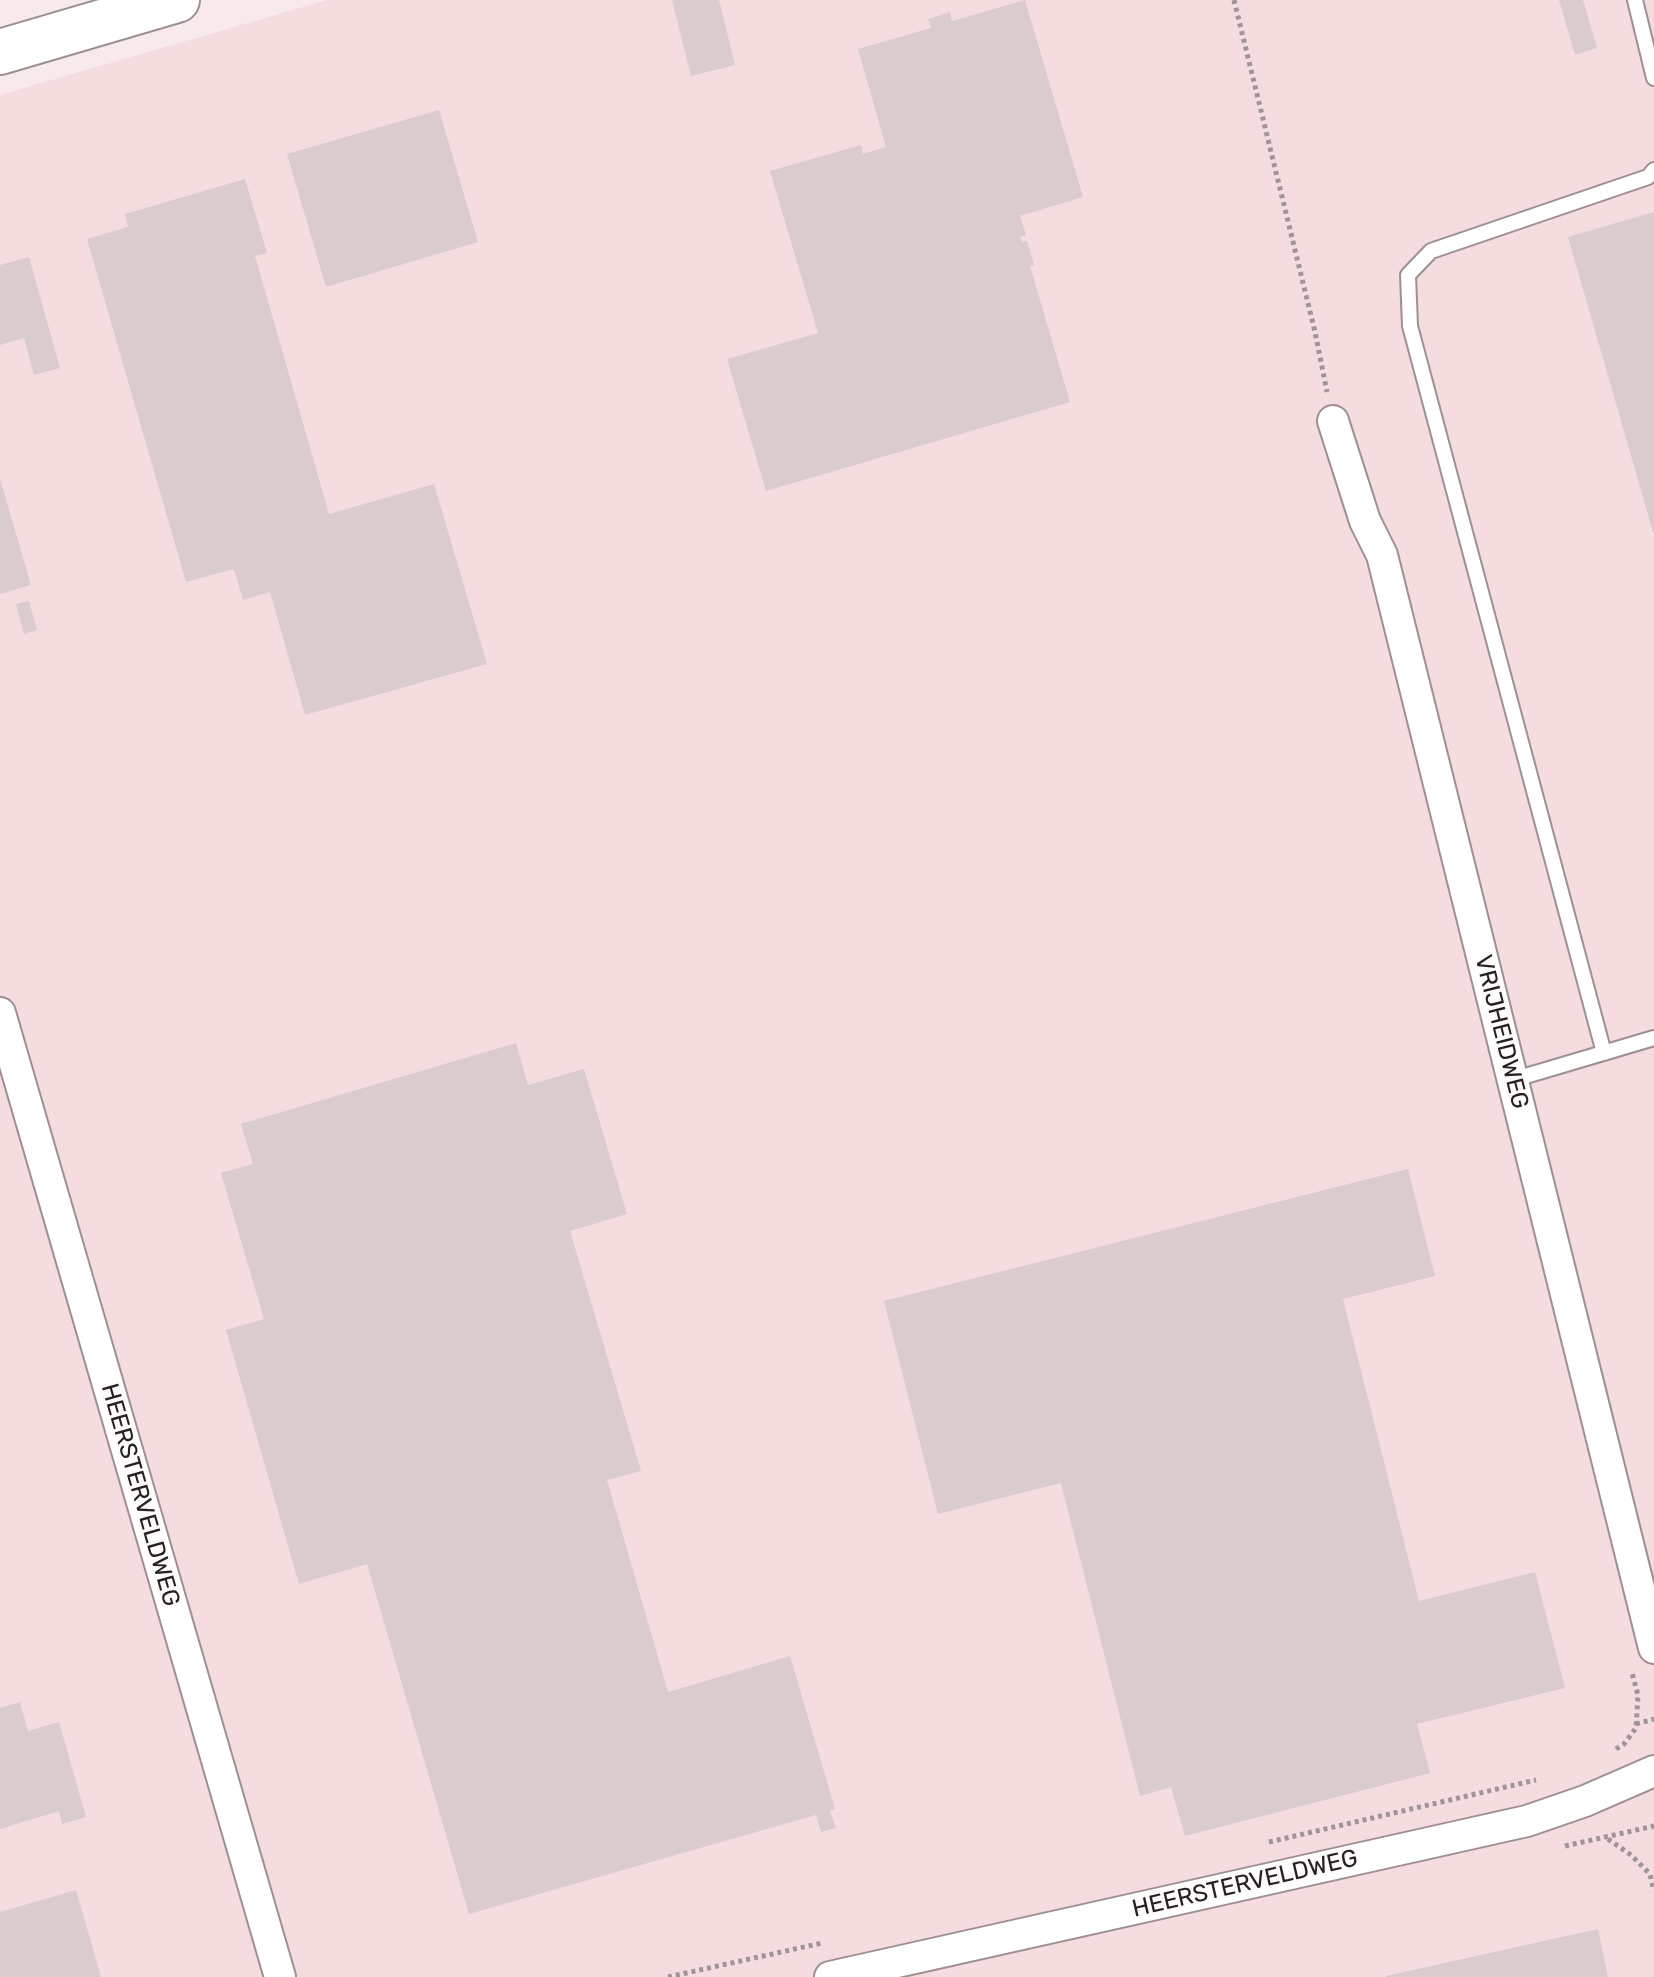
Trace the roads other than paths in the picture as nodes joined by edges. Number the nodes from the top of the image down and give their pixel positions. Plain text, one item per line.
1 (177, 0) edge
2 (1635, 0) edge
3 (0, 52) edge
4 (1654, 78) edge
5 (1654, 170) edge
6 (1333, 421) road end
7 (0, 1013) edge
8 (1654, 1038) edge
9 (1604, 1053) junction
10 (1512, 1080) junction
11 (1642, 1656) edge
12 (1654, 1771) edge
13 (280, 1977) edge
14 (830, 1977) edge

1 - 3 main road
2 - 4 lane
5 - 9 lane
6 - 10 street, VRIJHEIDWEG
7 - 13 street, HEERSTERVELDWEG
8 - 9 lane
9 - 10 lane
10 - 11 street, VRIJHEIDWEG
12 - 14 street, HEERSTERVELDWEG

